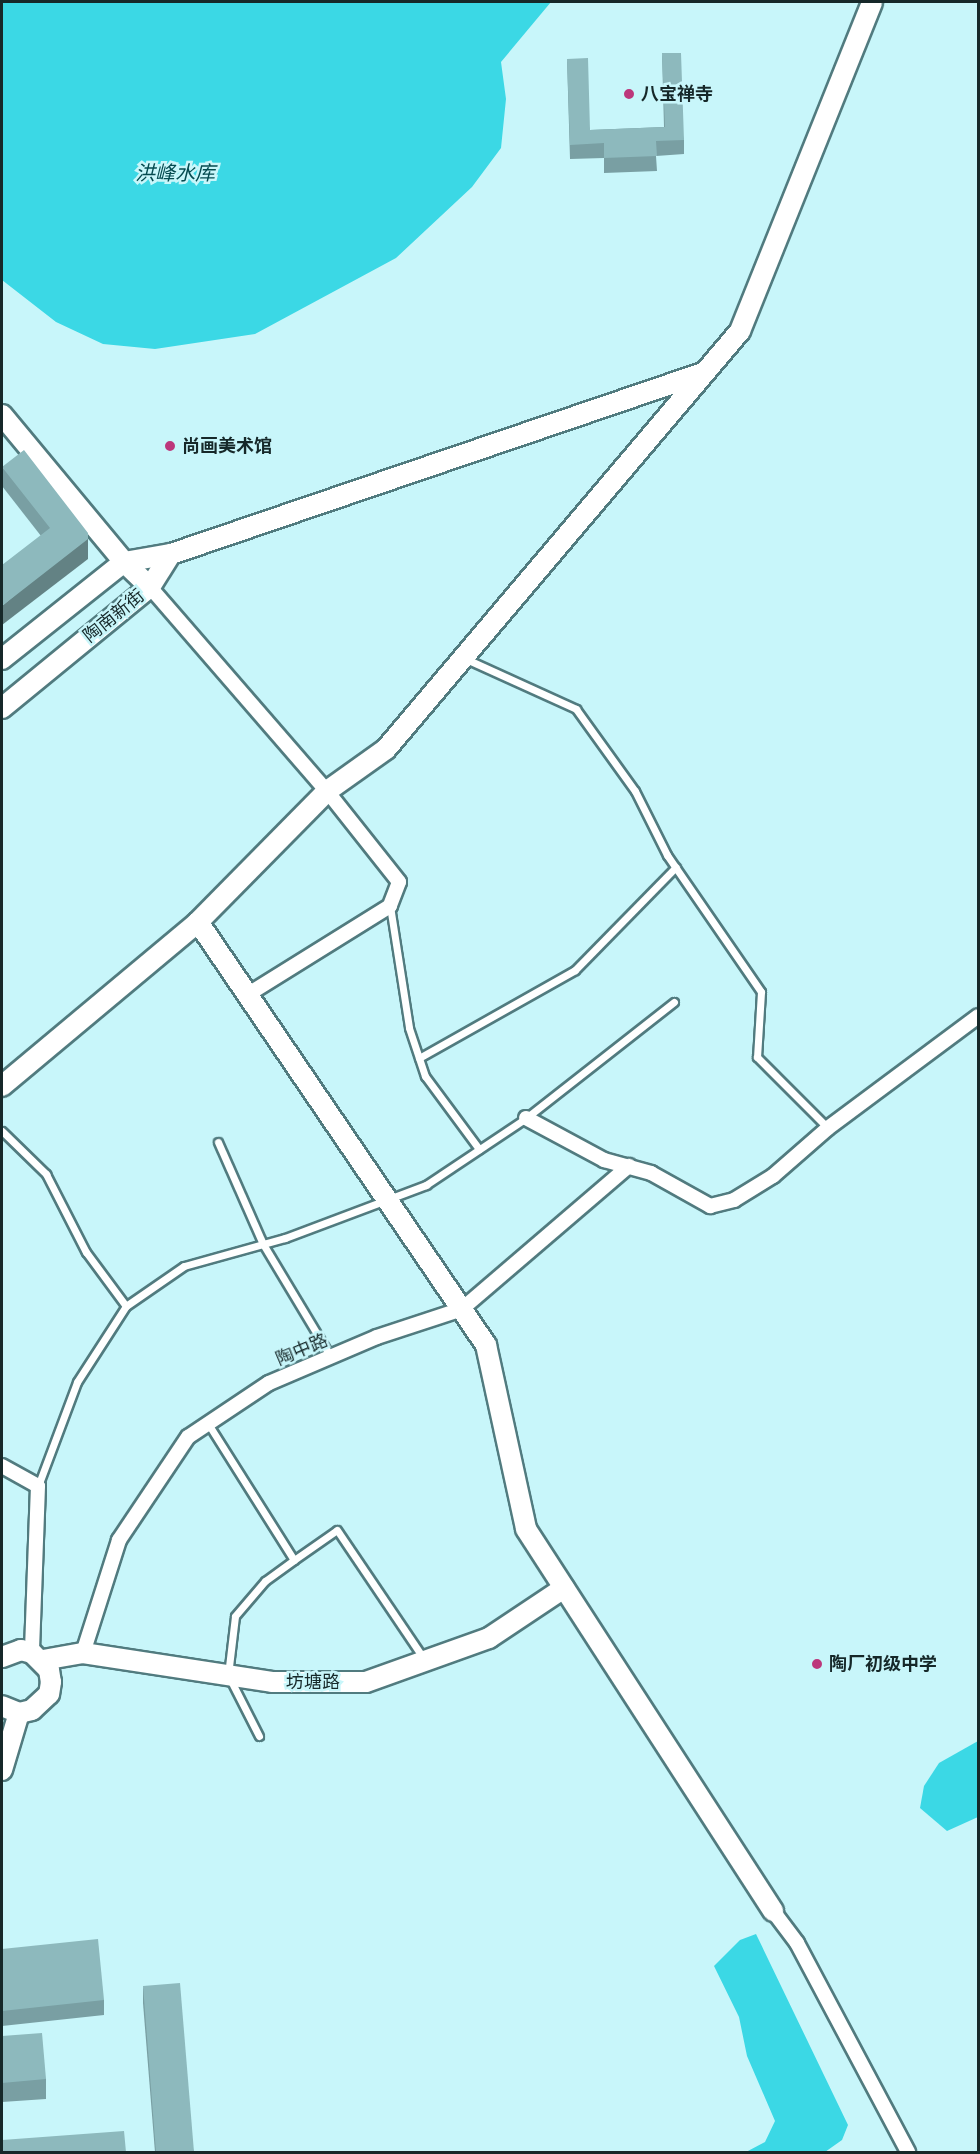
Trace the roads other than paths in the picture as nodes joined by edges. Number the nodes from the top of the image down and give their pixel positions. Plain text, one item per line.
1 (872, 2) edge
2 (703, 373) junction
3 (2, 415) edge
4 (171, 554) junction
5 (124, 562) junction
6 (150, 587) junction
7 (464, 658) junction
8 (2, 659) edge
9 (2, 708) edge
10 (327, 791) junction
11 (676, 867) junction
12 (390, 906) junction
13 (198, 922) junction
14 (247, 995) junction
15 (674, 1002) dead end
16 (978, 1016) edge
17 (419, 1058) junction
18 (2, 1086) edge
19 (526, 1118) junction
20 (828, 1128) junction
21 (2, 1131) edge
22 (218, 1142) dead end
23 (479, 1149) junction
24 (628, 1166) junction
25 (388, 1202) junction
26 (263, 1244) junction
27 (126, 1306) junction
28 (462, 1309) junction
29 (331, 1357) junction
30 (207, 1422) junction
31 (2, 1466) edge
32 (38, 1486) junction
33 (294, 1560) junction
34 (564, 1588) junction
35 (83, 1653) junction
36 (38, 1656) junction
37 (2, 1657) edge
38 (425, 1661) junction
39 (228, 1675) junction
40 (10, 1709) edge
41 (259, 1736) dead end
42 (2, 1770) edge
43 (773, 1911) joint
44 (908, 2152) edge

1 - 2 street
2 - 4 street
2 - 7 street
3 - 5 street
4 - 5 street, 陶南新街
4 - 6 street, 陶南新街
5 - 6 street
5 - 8 street, 陶南新街
6 - 9 street, 陶南新街
6 - 10 street
7 - 10 street
7 - 11 lane
10 - 12 street
10 - 13 street
11 - 17 lane
11 - 20 lane
12 - 14 street
12 - 17 lane
13 - 14 street
13 - 18 street
14 - 25 street
15 - 19 lane
16 - 20 street
17 - 23 lane
19 - 23 lane
19 - 24 street
20 - 24 street
21 - 27 lane
22 - 26 lane
23 - 25 lane
24 - 28 street, 陶中路
25 - 26 lane
25 - 28 street
26 - 27 lane
26 - 29 lane
27 - 32 lane
28 - 29 street, 陶中路
28 - 34 street
29 - 30 street, 陶中路
30 - 33 lane
30 - 35 street, 陶中路
31 - 32 street
32 - 36 street
33 - 38 lane
33 - 39 lane
34 - 38 street, 坊塘路
34 - 43 street
35 - 36 street, 坊塘路
35 - 39 street, 坊塘路
36 - 37 street, 坊塘路
36 - 40 street
38 - 39 street, 坊塘路
39 - 41 lane
40 - 42 street
43 - 44 street

